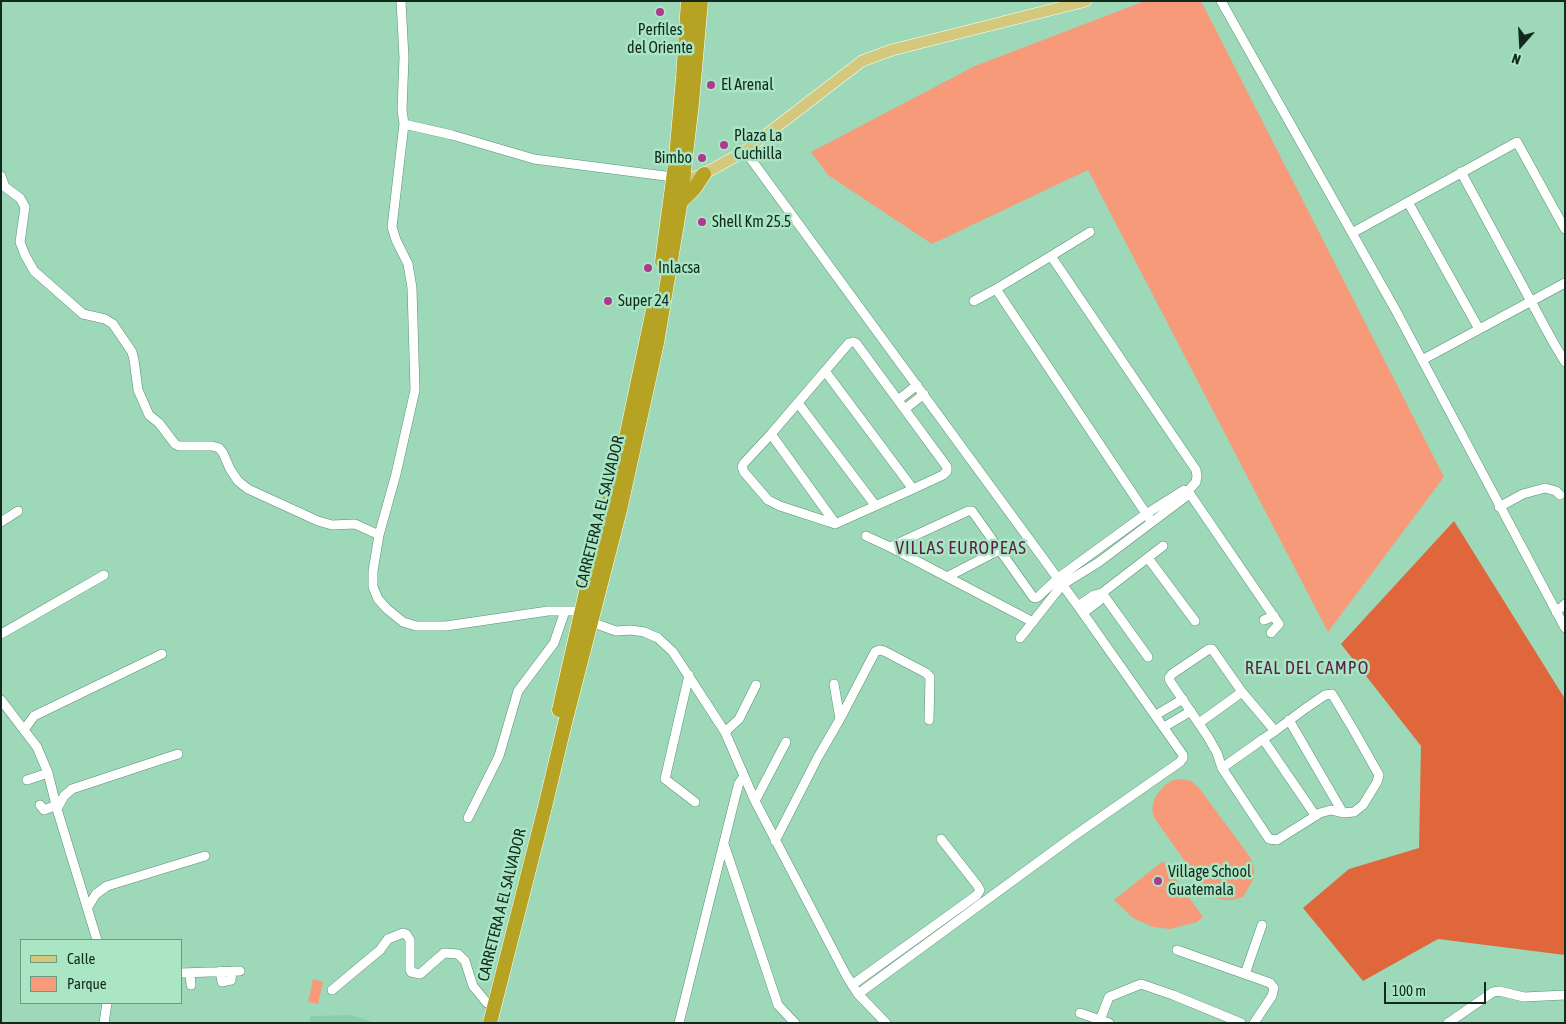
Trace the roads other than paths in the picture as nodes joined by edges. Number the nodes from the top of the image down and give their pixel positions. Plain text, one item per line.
1 (401, 1) edge
2 (688, 1) edge
3 (697, 1) edge
4 (701, 1) edge
5 (1086, 1) edge
6 (1221, 1) edge
7 (698, 29) junction
8 (404, 124) junction
9 (745, 151) junction
10 (1461, 172) junction
11 (702, 175) junction
12 (1, 176) edge
13 (680, 176) junction
14 (1408, 202) junction
15 (680, 203) junction
16 (1565, 229) edge
17 (1090, 232) dead end
18 (1352, 233) junction
19 (1051, 256) junction
20 (1565, 283) edge
21 (996, 289) junction
22 (974, 301) dead end
23 (1532, 301) junction
24 (1479, 329) junction
25 (1422, 360) junction
26 (1565, 362) edge
27 (825, 371) junction
28 (917, 385) junction
29 (924, 394) junction
30 (898, 400) junction
31 (798, 403) junction
32 (905, 409) junction
33 (771, 434) junction
34 (913, 489) junction
35 (1188, 491) junction
36 (1560, 496) dead end
37 (876, 505) junction
38 (1499, 507) junction
39 (18, 511) dead end
40 (1149, 518) junction
41 (1, 522) edge
42 (835, 524) junction
43 (600, 534) junction
44 (379, 535) junction
45 (866, 536) dead end
46 (1163, 546) dead end
47 (890, 547) junction
48 (999, 550) junction
49 (1148, 558) junction
50 (104, 575) dead end
51 (947, 577) junction
52 (1060, 582) junction
53 (1042, 593) junction
54 (1102, 593) junction
55 (598, 595) junction
56 (1049, 600) junction
57 (1565, 604) edge
58 (1081, 610) junction
59 (565, 611) junction
60 (581, 611) junction
61 (1556, 612) junction
62 (1274, 616) junction
63 (1264, 620) dead end
64 (1195, 621) dead end
65 (591, 622) junction
66 (1033, 622) junction
67 (1565, 628) edge
68 (1, 634) edge
69 (1271, 634) dead end
70 (1020, 638) dead end
71 (162, 654) dead end
72 (1148, 657) dead end
73 (689, 675) junction
74 (834, 684) dead end
75 (756, 685) dead end
76 (1242, 692) junction
77 (1183, 699) junction
78 (1, 700) edge
79 (1190, 710) junction
80 (1156, 715) junction
81 (840, 719) junction
82 (929, 720) dead end
83 (1289, 720) junction
84 (1199, 722) junction
85 (1164, 727) junction
86 (24, 730) junction
87 (1275, 731) junction
88 (725, 732) junction
89 (1263, 739) junction
90 (786, 742) dead end
91 (178, 754) dead end
92 (1222, 768) junction
93 (48, 773) junction
94 (744, 776) junction
95 (27, 780) dead end
96 (756, 801) junction
97 (695, 802) dead end
98 (40, 805) dead end
99 (57, 807) junction
100 (1343, 813) junction
101 (1314, 815) junction
102 (468, 818) dead end
103 (941, 839) dead end
104 (776, 841) junction
105 (724, 844) junction
106 (205, 856) dead end
107 (88, 907) junction
108 (1262, 925) dead end
109 (97, 939) edge
110 (1177, 950) dead end
111 (236, 971) dead end
112 (186, 973) edge
113 (1245, 974) junction
114 (191, 985) dead end
115 (852, 985) junction
116 (332, 990) dead end
117 (858, 994) junction
118 (1565, 995) edge
119 (487, 1003) junction
120 (107, 1004) edge
121 (1080, 1012) dead end
122 (1104, 1021) edge
123 (104, 1023) edge
124 (482, 1023) edge
125 (490, 1023) edge
126 (679, 1023) edge
127 (795, 1023) edge
128 (886, 1023) edge
129 (1241, 1023) edge
130 (1254, 1023) edge
131 (1448, 1023) edge

1 - 8 street
2 - 13 highway, CARRETERA A EL SALVADOR
3 - 7 highway
4 - 7 highway, CARRETERA A EL SALVADOR
5 - 9 main road
6 - 18 street
7 - 13 highway, CARRETERA A EL SALVADOR
8 - 13 street
8 - 44 street
9 - 11 main road
9 - 28 street
10 - 14 street
10 - 16 street
10 - 23 street
11 - 13 highway
11 - 15 highway
12 - 44 street
13 - 15 highway, CARRETERA A EL SALVADOR
13 - 43 highway, CARRETERA A EL SALVADOR
14 - 18 street
14 - 24 street
15 - 55 highway, CARRETERA A EL SALVADOR
17 - 19 street
18 - 25 street
19 - 21 street
19 - 35 street
20 - 23 street
21 - 22 street
21 - 40 street
23 - 24 street
23 - 26 street
24 - 25 street
25 - 38 street
27 - 30 street
27 - 31 street
27 - 34 street
28 - 29 street
28 - 30 street
29 - 32 street
29 - 52 street
30 - 32 street
31 - 33 street
31 - 37 street
32 - 34 street
33 - 42 street
33 - 42 street
34 - 37 street
35 - 40 street
35 - 62 street
36 - 38 street
37 - 42 street
38 - 61 street
39 - 41 street
40 - 52 street
43 - 55 highway
43 - 60 highway, CARRETERA A EL SALVADOR
44 - 59 street
45 - 47 street
46 - 49 street
47 - 48 street
47 - 51 street
48 - 51 street
48 - 53 street
49 - 54 street
49 - 64 street
50 - 68 street
51 - 66 street
52 - 53 street
52 - 56 street
52 - 58 street
53 - 56 street
54 - 58 street
54 - 72 street
55 - 65 highway, CARRETERA A EL SALVADOR
56 - 66 street
57 - 61 street
58 - 80 street
59 - 60 street
59 - 102 street
60 - 119 highway, CARRETERA A EL SALVADOR
61 - 67 street
62 - 63 street
62 - 69 street
65 - 73 street
65 - 125 highway, CARRETERA A EL SALVADOR
66 - 70 street
71 - 86 street
73 - 88 street
73 - 97 street
74 - 81 street
75 - 88 street
76 - 77 street
76 - 84 street
76 - 87 street
77 - 79 street
77 - 80 street
78 - 86 street
79 - 84 street
79 - 85 street
80 - 85 street
81 - 82 street
81 - 104 street
83 - 87 street
83 - 100 street
83 - 100 street
84 - 92 street
85 - 117 street
86 - 93 street
87 - 89 street
88 - 94 street
89 - 92 street
89 - 101 street
90 - 96 street
91 - 99 street
92 - 101 street
93 - 95 street
93 - 99 street
94 - 96 street
94 - 105 street
96 - 104 street
98 - 99 street
99 - 107 street
100 - 101 street
103 - 115 street
104 - 115 street
105 - 126 street
105 - 127 street
106 - 107 street
107 - 109 street
108 - 113 street
110 - 113 street
111 - 112 street
112 - 114 street
113 - 130 street
115 - 117 street
116 - 119 street
117 - 128 street
118 - 131 street
119 - 124 highway, CARRETERA A EL SALVADOR
120 - 123 street
121 - 122 street
122 - 129 street

